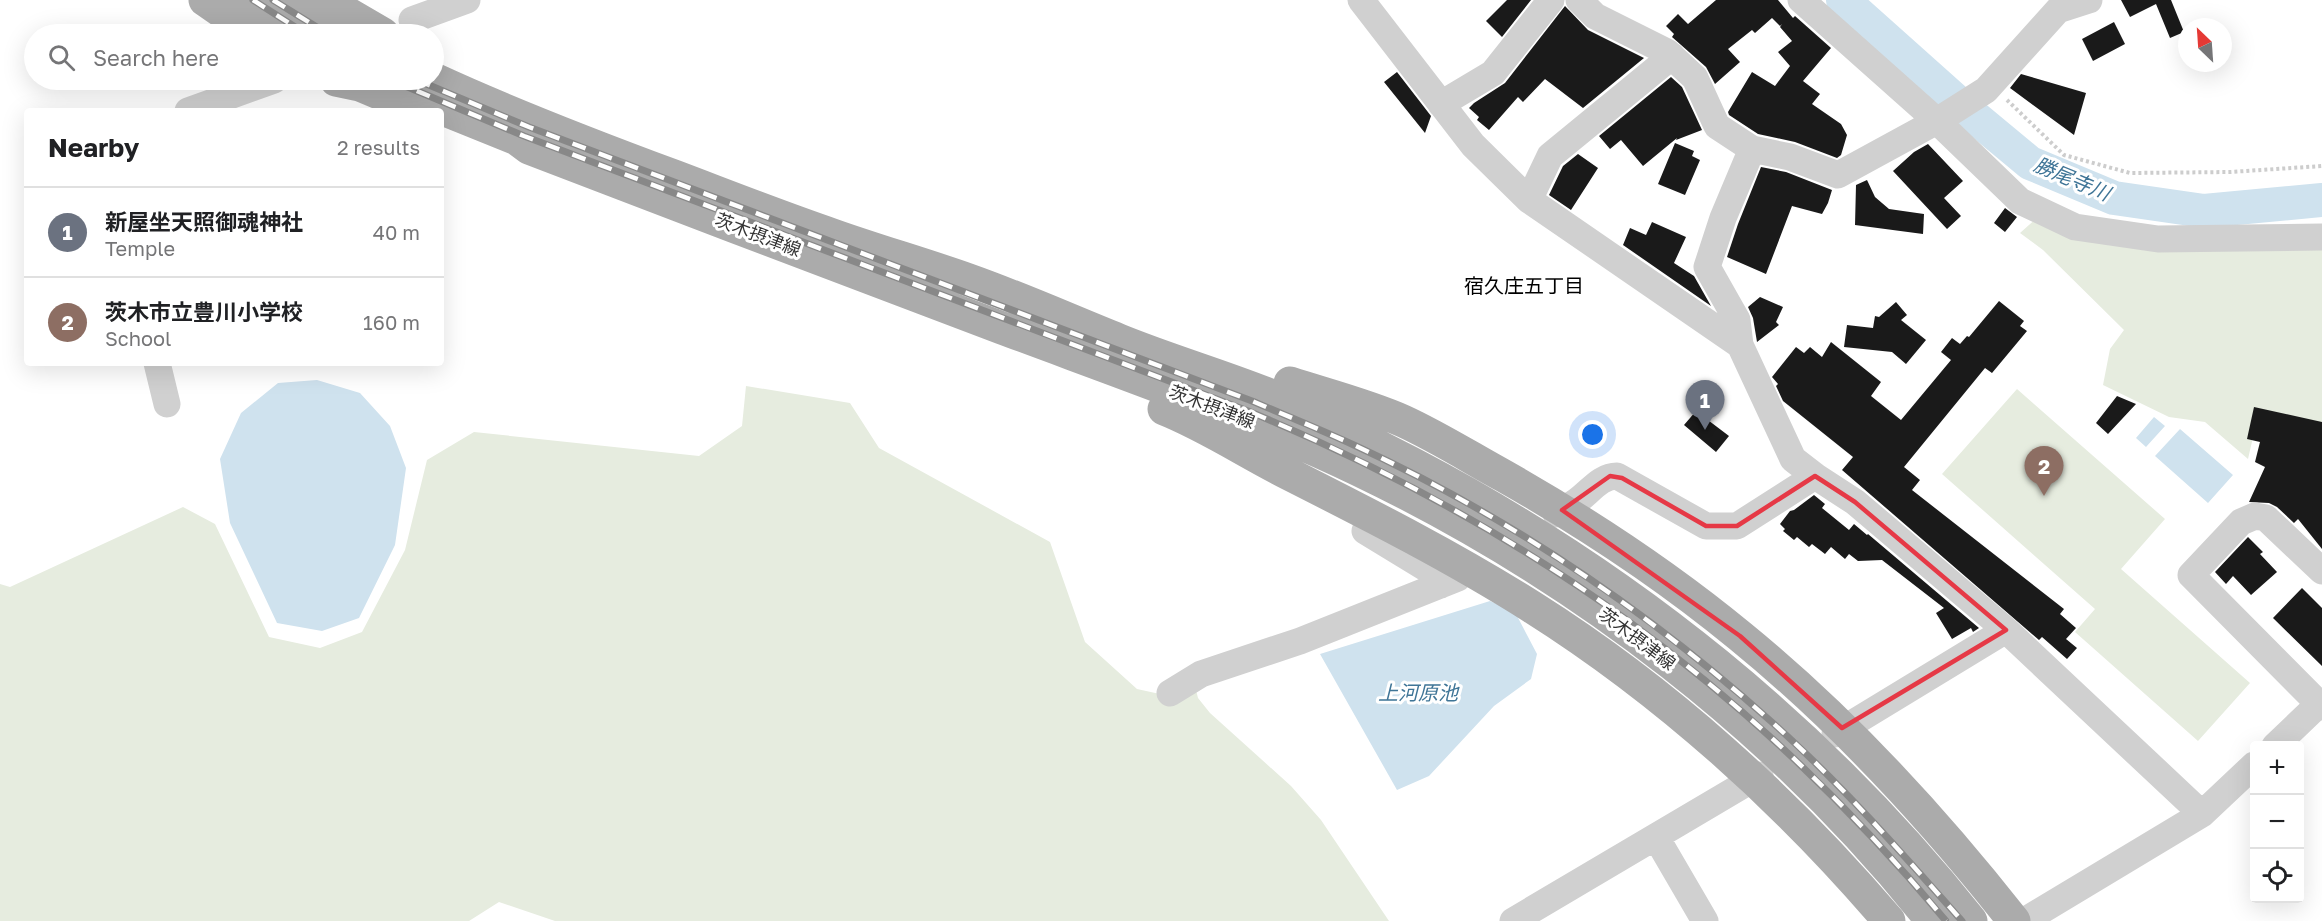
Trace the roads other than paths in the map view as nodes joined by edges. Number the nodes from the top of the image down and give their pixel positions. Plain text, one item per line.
1 (205, 0) edge
2 (241, 0) edge
3 (290, 0) edge
4 (326, 0) edge
5 (467, 0) edge
6 (1360, 0) edge
7 (1551, 0) edge
8 (1579, 0) edge
9 (1801, 0) edge
10 (2089, 0) edge
11 (412, 20) dead end
12 (240, 24) edge
13 (281, 24) edge
14 (332, 24) edge
15 (366, 24) edge
16 (1672, 56) junction
17 (444, 64) edge
18 (444, 83) edge
19 (246, 90) edge
20 (359, 90) edge
21 (370, 90) edge
22 (401, 90) edge
23 (1441, 104) junction
24 (196, 108) edge
25 (396, 108) edge
26 (415, 108) edge
27 (440, 108) edge
28 (444, 110) edge
29 (444, 120) edge
30 (1937, 121) junction
31 (444, 130) edge
32 (529, 148) junction
33 (1752, 149) junction
34 (723, 175) junction
35 (1529, 200) junction
36 (2322, 237) edge
37 (877, 249) junction
38 (1740, 345) junction
39 (158, 366) edge
40 (166, 404) dead end
41 (1348, 408) junction
42 (1815, 477) junction
43 (1360, 509) junction
44 (1559, 512) junction
45 (2322, 571) edge
46 (2006, 630) junction
47 (1682, 673) junction
48 (1170, 693) dead end
49 (2321, 706) edge
50 (1769, 708) junction
51 (1838, 731) junction
52 (1802, 737) junction
53 (2281, 741) edge
54 (2250, 769) edge
55 (1757, 777) junction
56 (2202, 814) junction
57 (1656, 837) junction
58 (1929, 918) edge
59 (1513, 921) edge
60 (1705, 921) edge
61 (1889, 921) edge
62 (1971, 921) edge
63 (1993, 921) edge
64 (2014, 921) edge
65 (2024, 921) edge

1 - 12 main road
2 - 13 main road
3 - 14 main road
4 - 15 main road
5 - 11 street
6 - 23 street
7 - 23 street
8 - 16 street
9 - 30 street
10 - 30 street
16 - 33 street
16 - 35 street
17 - 34 main road
18 - 37 main road, 茨木摂津線
19 - 24 street
20 - 25 main road
21 - 26 main road
22 - 27 main road, 茨木摂津線
23 - 35 street
28 - 32 main road, 茨木摂津線
29 - 32 main road
30 - 33 street
30 - 36 street
31 - 43 main road
32 - 47 main road, 茨木摂津線
33 - 38 street
34 - 37 main road
34 - 41 main road
35 - 38 street
37 - 50 main road, 茨木摂津線
38 - 42 street
39 - 40 street
41 - 44 main road
41 - 50 main road
42 - 44 street
42 - 46 street
43 - 47 main road
43 - 48 street
43 - 55 main road
44 - 51 main road
45 - 49 street
46 - 51 street
46 - 56 street
47 - 58 main road, 茨木摂津線
49 - 53 street
50 - 52 main road, 茨木摂津線
51 - 64 main road
52 - 62 main road, 茨木摂津線
52 - 63 main road
54 - 56 street
55 - 57 street
55 - 61 main road
56 - 65 street
57 - 59 street
57 - 60 street

